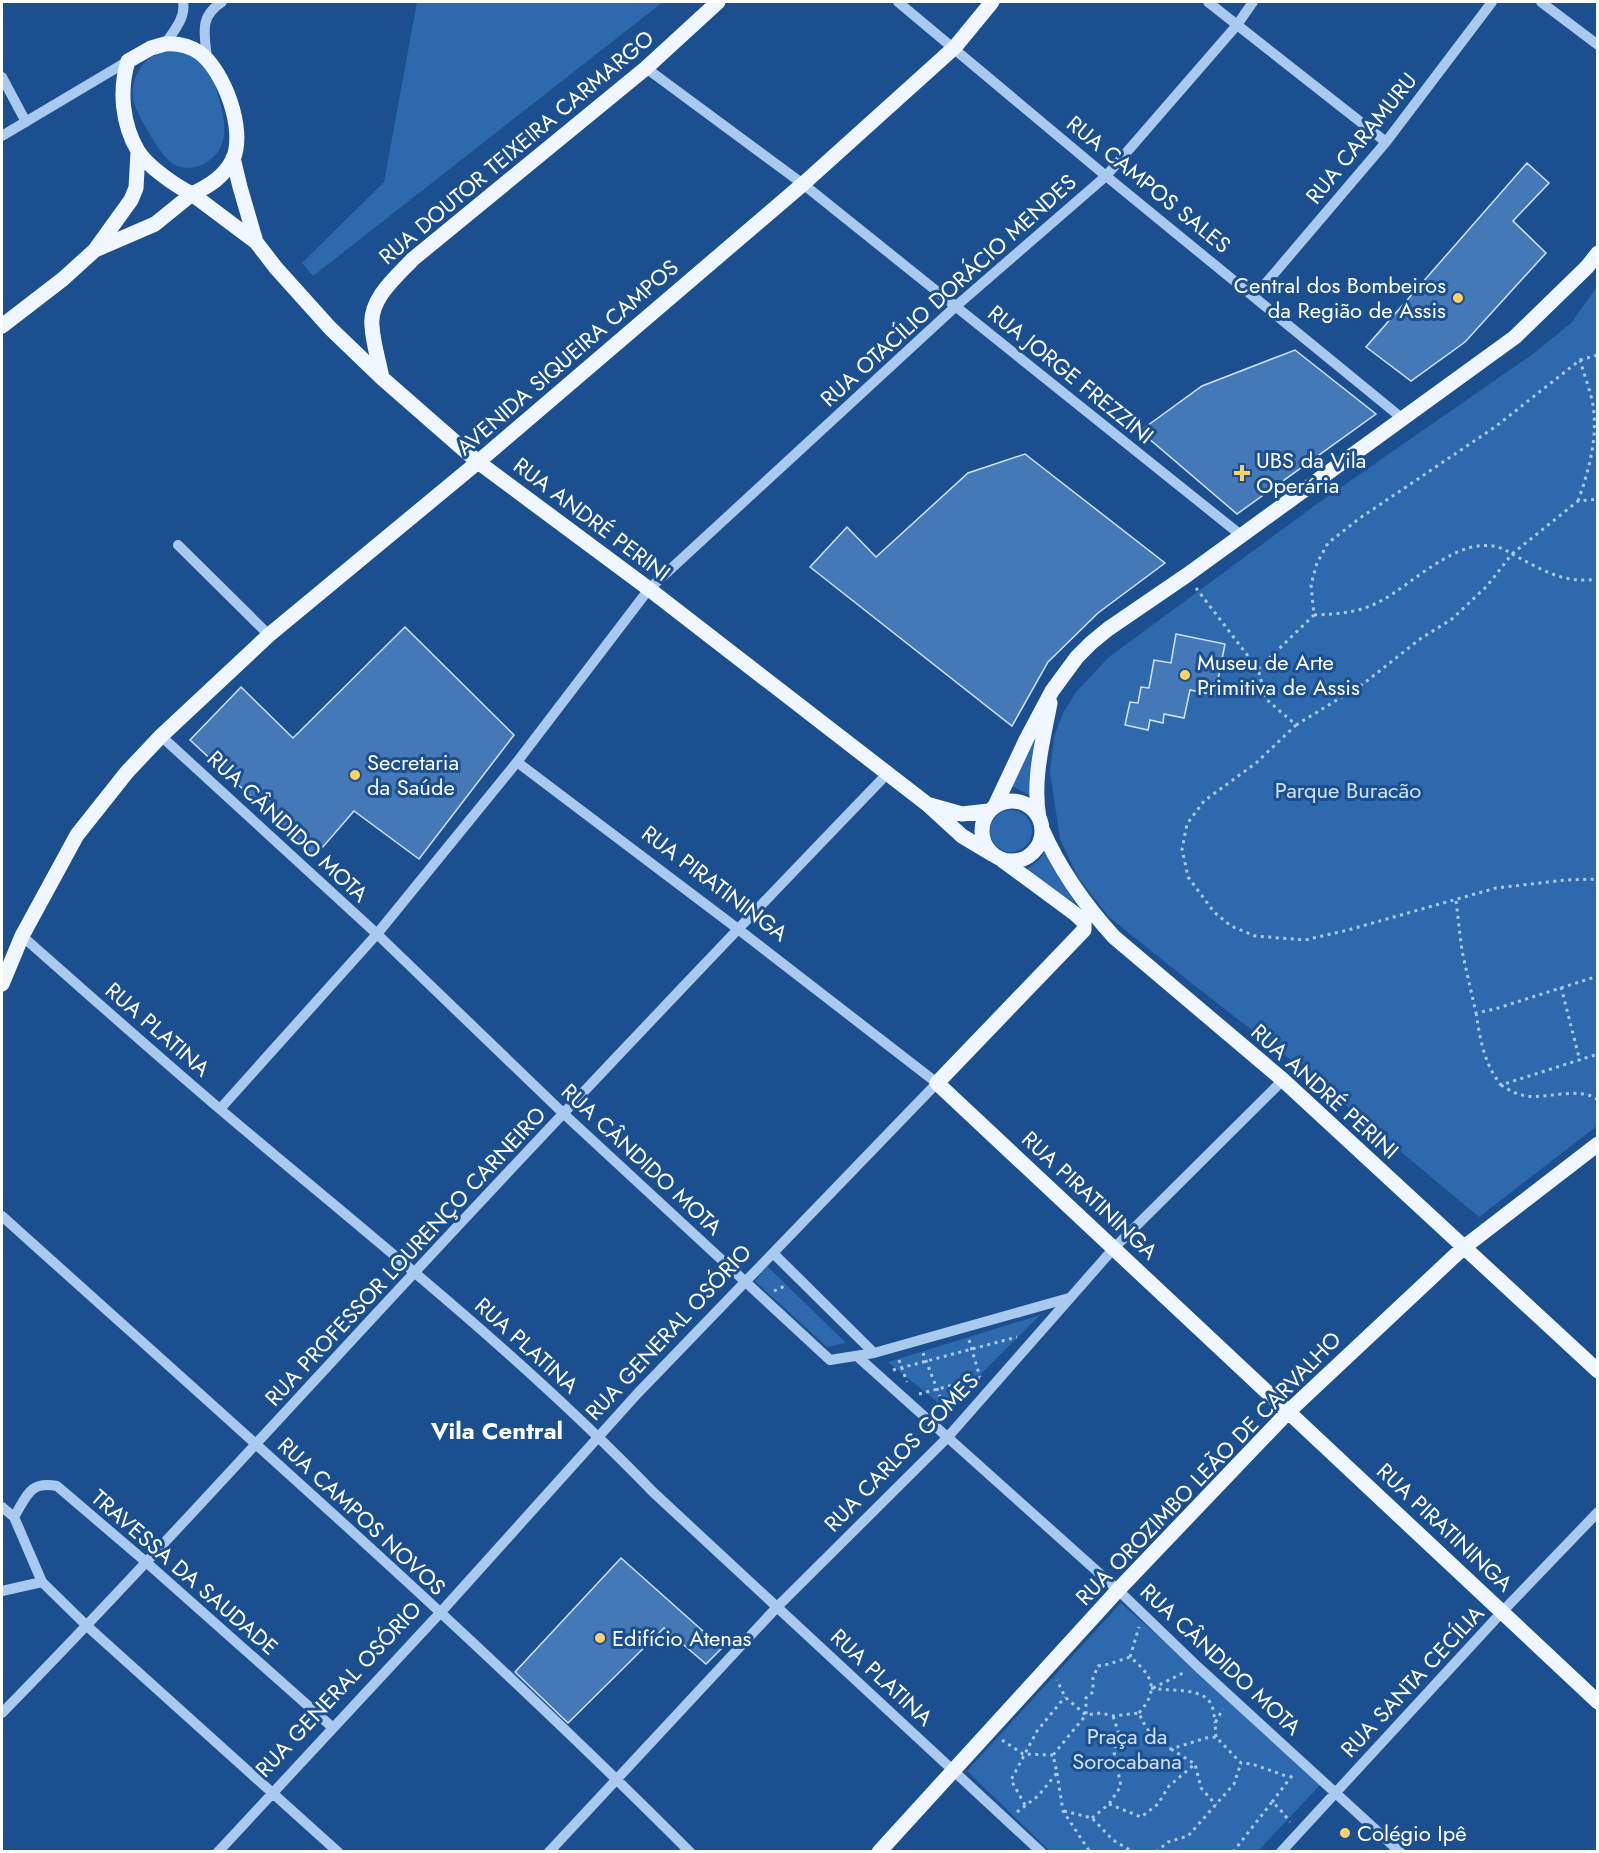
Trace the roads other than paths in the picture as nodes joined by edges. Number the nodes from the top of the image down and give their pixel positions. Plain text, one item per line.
1 (183, 2) edge
2 (222, 2) edge
3 (718, 2) edge
4 (898, 2) edge
5 (992, 2) edge
6 (1208, 2) edge
7 (1253, 2) edge
8 (1492, 2) edge
9 (1540, 2) edge
10 (1238, 25) junction
11 (165, 44) junction
12 (1598, 45) edge
13 (955, 47) junction
14 (207, 59) junction
15 (129, 61) junction
16 (646, 68) junction
17 (2, 77) edge
18 (26, 122) junction
19 (2, 136) edge
20 (1386, 142) junction
21 (138, 152) junction
22 (233, 158) junction
23 (1106, 176) junction
24 (803, 184) junction
25 (192, 194) junction
26 (256, 242) junction
27 (95, 250) junction
28 (1598, 253) edge
29 (1592, 269) edge
30 (1255, 296) junction
31 (955, 307) junction
32 (2, 326) edge
33 (382, 378) junction
34 (1403, 419) junction
35 (478, 462) junction
36 (1242, 536) junction
37 (178, 545) dead end
38 (649, 589) junction
39 (269, 634) junction
40 (1052, 692) junction
41 (161, 736) junction
42 (516, 762) junction
43 (887, 774) junction
44 (927, 804) junction
45 (992, 808) junction
46 (1041, 823) junction
47 (997, 857) junction
48 (738, 928) junction
49 (1084, 930) joint
50 (377, 934) junction
51 (22, 936) junction
52 (2, 984) edge
53 (1283, 1080) junction
54 (937, 1083) junction
55 (220, 1109) junction
56 (564, 1114) junction
57 (1598, 1144) edge
58 (2, 1216) edge
59 (1114, 1248) junction
60 (1463, 1248) junction
61 (773, 1253) junction
62 (415, 1272) junction
63 (747, 1282) junction
64 (1069, 1298) junction
65 (874, 1353) junction
66 (858, 1357) junction
67 (1598, 1371) edge
68 (1288, 1412) junction
69 (950, 1434) junction
70 (600, 1437) junction
71 (255, 1444) junction
72 (2, 1507) edge
73 (1598, 1512) edge
74 (14, 1517) junction
75 (146, 1562) junction
76 (42, 1582) junction
77 (1118, 1590) junction
78 (2, 1591) edge
79 (777, 1607) junction
80 (1502, 1612) junction
81 (440, 1613) junction
82 (87, 1626) junction
83 (1598, 1702) edge
84 (2, 1713) edge
85 (332, 1727) junction
86 (953, 1769) junction
87 (617, 1779) junction
88 (273, 1792) junction
89 (1335, 1792) junction
90 (218, 1851) edge
91 (338, 1851) edge
92 (549, 1851) edge
93 (690, 1851) edge
94 (879, 1851) edge
95 (1041, 1851) edge
96 (1281, 1851) edge
97 (1400, 1851) edge

1 - 11 street
2 - 14 street
3 - 16 main road, RUA DOUTOR TEIXEIRA CARMARGO
4 - 13 street, RUA CAMPOS SALES
5 - 13 main road, AVENIDA SIQUEIRA CAMPOS
6 - 10 street
7 - 10 street, RUA OTACÍLIO DORÁCIO MENDES
8 - 20 street, RUA CARAMURU
9 - 12 street
10 - 20 street
10 - 23 street, RUA OTACÍLIO DORÁCIO MENDES
11 - 14 main road
11 - 15 main road
13 - 23 street, RUA CAMPOS SALES
13 - 24 main road, AVENIDA SIQUEIRA CAMPOS
14 - 22 main road
15 - 18 street
15 - 21 main road
16 - 24 street, RUA JORGE FREZZINI
16 - 33 main road, RUA DOUTOR TEIXEIRA CARMARGO
17 - 18 street
18 - 19 street
20 - 30 street, RUA CARAMURU
21 - 25 main road
21 - 27 main road
22 - 25 main road
22 - 26 main road, RUA ANDRÉ PERINI
23 - 30 street, RUA CAMPOS SALES
23 - 31 street, RUA OTACÍLIO DORÁCIO MENDES
24 - 31 street, RUA JORGE FREZZINI
24 - 35 main road, AVENIDA SIQUEIRA CAMPOS
25 - 26 main road, RUA ANDRÉ PERINI
25 - 27 main road
26 - 33 main road, RUA ANDRÉ PERINI
27 - 32 main road
28 - 29 main road
29 - 34 main road
30 - 34 street, RUA CAMPOS SALES
31 - 36 street, RUA JORGE FREZZINI
31 - 38 street, RUA OTACÍLIO DORÁCIO MENDES
33 - 35 main road, RUA ANDRÉ PERINI
34 - 36 main road
35 - 38 main road, RUA ANDRÉ PERINI
35 - 39 main road, AVENIDA SIQUEIRA CAMPOS
36 - 40 main road
37 - 39 street
38 - 42 street, RUA OTACÍLIO DORÁCIO MENDES
38 - 43 main road, RUA ANDRÉ PERINI
39 - 41 main road, AVENIDA SIQUEIRA CAMPOS
40 - 45 main road
40 - 46 main road
41 - 50 street, RUA CÂNDIDO MOTA
41 - 51 main road, AVENIDA SIQUEIRA CAMPOS
42 - 48 street, RUA PIRATININGA
42 - 50 street, RUA OTACÍLIO DORÁCIO MENDES
43 - 44 main road, RUA ANDRÉ PERINI
43 - 48 street, RUA PROFESSOR LOURENÇO CARNEIRO
44 - 45 main road, RUA ANDRÉ PERINI
44 - 47 main road, RUA ANDRÉ PERINI
45 - 46 main road
45 - 47 main road
46 - 47 main road
46 - 53 main road, RUA ANDRÉ PERINI
47 - 49 main road, RUA ANDRÉ PERINI
48 - 54 street, RUA PIRATININGA
48 - 56 street, RUA PROFESSOR LOURENÇO CARNEIRO
49 - 54 main road, RUA GENERAL OSÓRIO
50 - 55 street, RUA OTACÍLIO DORÁCIO MENDES
50 - 56 street, RUA CÂNDIDO MOTA
51 - 52 main road, AVENIDA SIQUEIRA CAMPOS
51 - 55 street, RUA PLATINA
53 - 59 street, RUA CARLOS GOMES
53 - 60 main road, RUA ANDRÉ PERINI
54 - 59 main road, RUA PIRATININGA
54 - 61 street, RUA GENERAL OSÓRIO
55 - 62 street, RUA PLATINA
56 - 62 street, RUA PROFESSOR LOURENÇO CARNEIRO
56 - 63 street, RUA CÂNDIDO MOTA
57 - 60 main road, RUA OROZIMBO LEÃO DE CARVALHO
58 - 71 street, RUA CAMPOS NOVOS
59 - 64 street, RUA CARLOS GOMES
59 - 68 main road, RUA PIRATININGA
60 - 67 main road, RUA ANDRÉ PERINI
60 - 68 main road, RUA OROZIMBO LEÃO DE CARVALHO
61 - 63 street, RUA GENERAL OSÓRIO
61 - 65 street
62 - 70 street, RUA PLATINA
62 - 71 street, RUA PROFESSOR LOURENÇO CARNEIRO
63 - 66 street, RUA CÂNDIDO MOTA
63 - 70 street, RUA GENERAL OSÓRIO
64 - 65 street
64 - 69 street, RUA CARLOS GOMES
65 - 66 street
66 - 69 street, RUA CÂNDIDO MOTA
68 - 77 main road, RUA OROZIMBO LEÃO DE CARVALHO
68 - 80 main road, RUA PIRATININGA
69 - 77 street, RUA CÂNDIDO MOTA
69 - 79 street, RUA CARLOS GOMES
70 - 79 street, RUA PLATINA
70 - 81 street, RUA GENERAL OSÓRIO
71 - 75 street, RUA PROFESSOR LOURENÇO CARNEIRO
71 - 81 street, RUA CAMPOS NOVOS
72 - 74 street
73 - 80 street, RUA SANTA CECÍLIA
74 - 75 street, TRAVESSA DA SAUDADE
74 - 76 street
75 - 82 street, RUA PROFESSOR LOURENÇO CARNEIRO
75 - 85 street, TRAVESSA DA SAUDADE
76 - 78 street
76 - 82 street
77 - 86 main road, RUA OROZIMBO LEÃO DE CARVALHO
77 - 89 street, RUA CÂNDIDO MOTA
79 - 86 street, RUA PLATINA
79 - 87 street, RUA CARLOS GOMES
80 - 83 main road, RUA PIRATININGA
80 - 89 street, RUA SANTA CECÍLIA
81 - 85 street, RUA GENERAL OSÓRIO
81 - 87 street, RUA CAMPOS NOVOS
82 - 84 street, RUA PROFESSOR LOURENÇO CARNEIRO
82 - 88 street
85 - 88 street, RUA GENERAL OSÓRIO
86 - 94 main road, RUA OROZIMBO LEÃO DE CARVALHO
86 - 95 street, RUA PLATINA
87 - 92 street, RUA CARLOS GOMES
87 - 93 street, RUA CAMPOS NOVOS
88 - 90 street, RUA GENERAL OSÓRIO
88 - 91 street
89 - 96 street, RUA SANTA CECÍLIA
89 - 97 street, RUA CÂNDIDO MOTA

